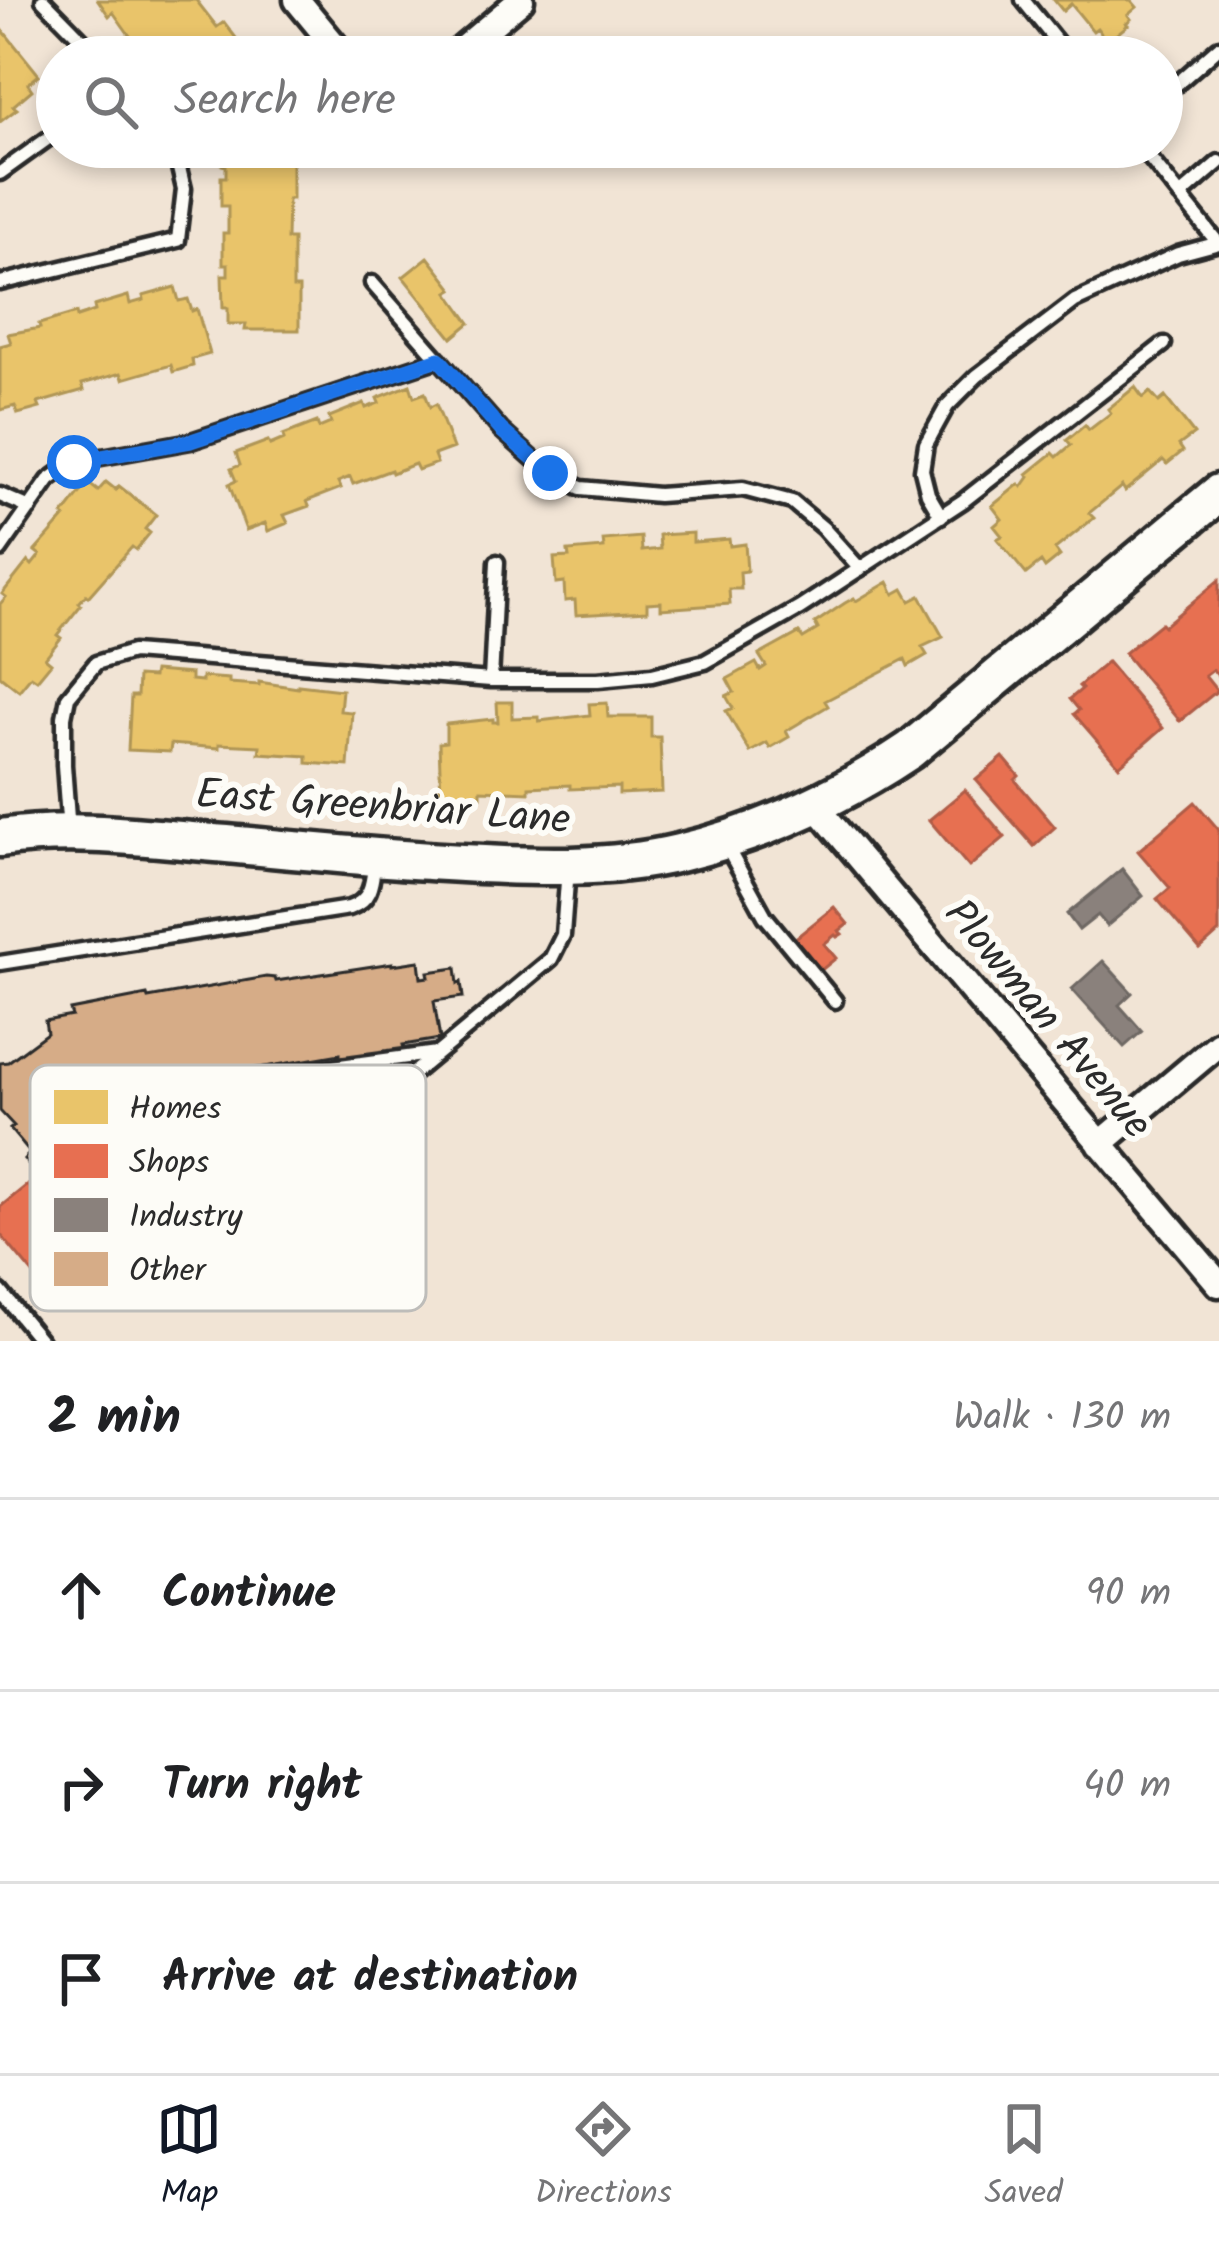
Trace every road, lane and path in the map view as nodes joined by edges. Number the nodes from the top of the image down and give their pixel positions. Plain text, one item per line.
1 (43, 0) edge
2 (297, 0) edge
3 (521, 0) edge
4 (1023, 0) edge
5 (78, 36) edge
6 (327, 36) edge
7 (478, 36) edge
8 (1052, 36) edge
9 (1219, 47) edge
10 (1183, 79) edge
11 (36, 147) edge
12 (1219, 162) edge
13 (179, 168) edge
14 (1158, 168) edge
15 (0, 173) edge
16 (1180, 196) junction
17 (1218, 243) edge
18 (0, 283) edge
19 (372, 283) dead end
20 (1164, 344) dead end
21 (439, 359) junction
22 (1219, 493) edge
23 (0, 495) edge
24 (31, 508) junction
25 (941, 516) junction
26 (0, 550) edge
27 (497, 562) dead end
28 (860, 569) junction
29 (491, 680) junction
30 (816, 806) junction
31 (69, 833) junction
32 (0, 838) edge
33 (724, 841) junction
34 (375, 857) junction
35 (568, 867) junction
36 (0, 963) edge
37 (835, 1001) dead end
38 (1219, 1044) edge
39 (437, 1053) junction
40 (348, 1065) edge
41 (423, 1065) edge
42 (1100, 1144) junction
43 (1219, 1284) edge
44 (0, 1291) edge
45 (41, 1341) edge

1 - 5 lane
2 - 6 street
3 - 7 street
4 - 8 lane
9 - 10 lane
11 - 15 lane
12 - 16 lane
13 - 18 lane
14 - 16 lane
16 - 17 lane
17 - 25 lane
19 - 21 lane
20 - 25 lane
21 - 24 lane
21 - 28 lane
22 - 30 street, East Greenbriar Lane
23 - 24 lane
24 - 26 lane
25 - 28 lane
27 - 29 lane
28 - 29 lane
29 - 31 lane
30 - 33 street, East Greenbriar Lane
30 - 42 street, Plowman Avenue
31 - 32 street, East Greenbriar Lane
31 - 34 street, East Greenbriar Lane
33 - 35 street, East Greenbriar Lane
33 - 37 lane
34 - 35 street, East Greenbriar Lane
34 - 36 lane
35 - 39 lane
38 - 42 street
39 - 40 lane
39 - 41 lane
42 - 43 street, Plowman Avenue
44 - 45 lane

